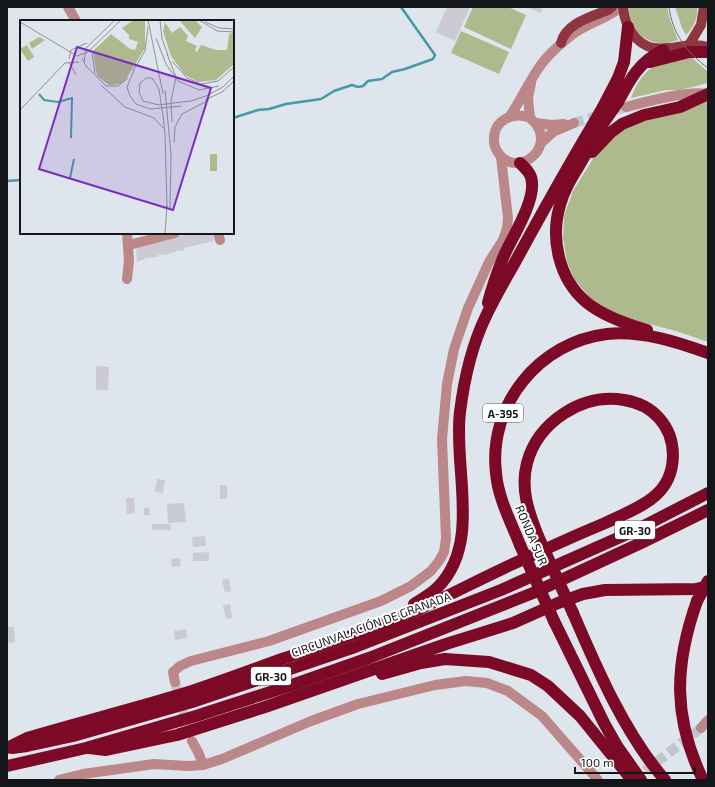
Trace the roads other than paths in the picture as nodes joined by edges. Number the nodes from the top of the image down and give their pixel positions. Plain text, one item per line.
1 (68, 7) edge
2 (612, 7) edge
3 (622, 7) edge
4 (704, 7) edge
5 (708, 10) edge
6 (606, 18) junction
7 (75, 20) edge
8 (626, 25) junction
9 (561, 43) junction
10 (689, 44) junction
11 (708, 47) edge
12 (663, 50) junction
13 (708, 52) edge
14 (643, 63) junction
15 (531, 83) junction
16 (708, 86) edge
17 (708, 94) edge
18 (679, 96) junction
19 (622, 104) junction
20 (510, 116) junction
21 (533, 121) junction
22 (541, 143) junction
23 (501, 156) junction
24 (583, 159) junction
25 (518, 163) junction
26 (505, 194) junction
27 (128, 234) edge
28 (171, 234) edge
29 (129, 245) junction
30 (128, 279) dead end
31 (486, 317) junction
32 (687, 346) junction
33 (708, 353) edge
34 (708, 493) edge
35 (708, 510) edge
36 (708, 580) edge
37 (708, 586) edge
38 (360, 632) junction
39 (174, 677) dead end
40 (340, 681) junction
41 (708, 720) edge
42 (701, 728) tunnel mouth
43 (192, 741) tunnel mouth
44 (7, 748) edge
45 (86, 748) junction
46 (203, 765) junction
47 (7, 766) edge
48 (59, 780) edge
49 (598, 780) edge
50 (632, 780) edge
51 (641, 780) edge
52 (665, 780) edge
53 (703, 780) edge

1 - 7 street
2 - 9 main road
3 - 6 street
3 - 8 main road
4 - 5 main road
4 - 10 main road
6 - 8 street
6 - 9 street
8 - 12 main road
8 - 31 highway, bridge
9 - 15 street
10 - 11 main road
10 - 12 main road
12 - 14 highway
13 - 14 highway
14 - 19 highway
15 - 20 street
15 - 21 street
16 - 18 street
17 - 18 street
17 - 24 highway
18 - 19 street
19 - 24 highway, bridge
20 - 21 street
20 - 23 street
21 - 22 street
21 - 22 street
22 - 25 street
23 - 25 street
23 - 26 street
24 - 32 highway
25 - 26 street
25 - 31 highway
26 - 39 street
27 - 29 street
28 - 29 street
29 - 30 street
31 - 38 highway
32 - 33 highway
32 - 51 highway, RONDA SUR / A-395, bridge
34 - 44 highway, CIRCUNVALACIÓN DE GRANADA / GR-30
35 - 45 highway, GR-30
36 - 53 highway, bridge
37 - 40 highway
38 - 44 highway
38 - 52 highway, bridge
40 - 45 highway
40 - 50 highway
41 - 42 street
43 - 46 street
45 - 47 highway, GR-30
46 - 48 street
46 - 49 street

